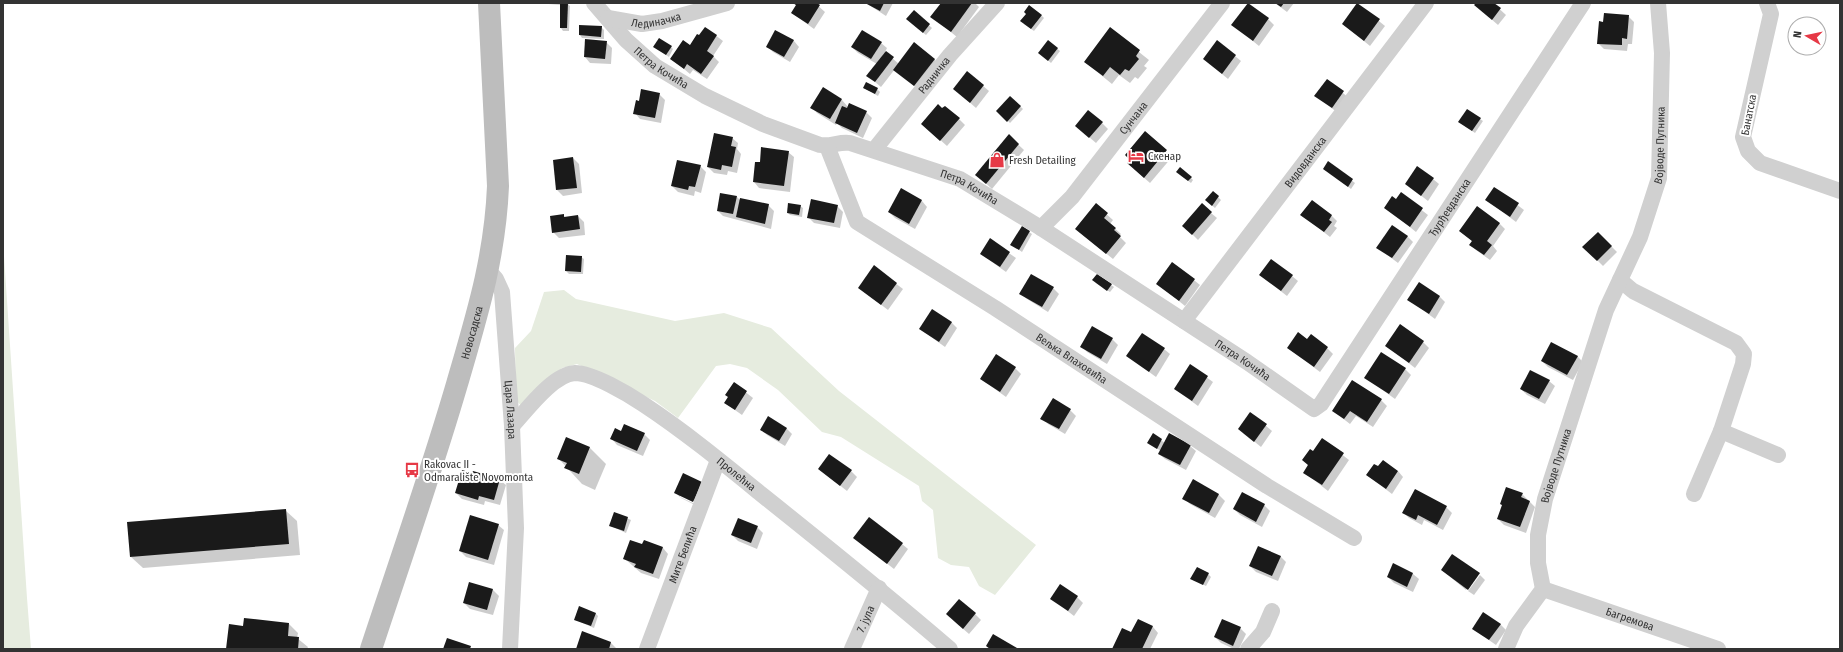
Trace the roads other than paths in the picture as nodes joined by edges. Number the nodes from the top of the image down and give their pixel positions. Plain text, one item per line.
1 (489, 3) edge
2 (594, 3) edge
3 (727, 3) edge
4 (997, 3) edge
5 (1222, 3) edge
6 (1426, 3) edge
7 (1583, 3) edge
8 (1658, 3) edge
9 (1767, 3) edge
10 (608, 18) junction
11 (827, 146) junction
12 (874, 150) junction
13 (1840, 191) edge
14 (1041, 228) junction
15 (488, 271) junction
16 (1620, 280) junction
17 (1184, 321) junction
18 (1314, 409) joint
19 (512, 426) junction
20 (1720, 431) junction
21 (1778, 455) dead end
22 (718, 460) junction
23 (1694, 494) dead end
24 (1354, 538) dead end
25 (879, 588) junction
26 (1543, 589) junction
27 (1272, 611) dead end
28 (371, 649) edge
29 (510, 649) edge
30 (647, 649) edge
31 (852, 649) edge
32 (950, 649) edge
33 (1248, 649) edge
34 (1506, 649) edge
35 (1718, 649) edge

1 - 15 main road, Новосадска
2 - 10 street, Петра Кочића
3 - 10 street, Лединачка
4 - 12 street, Радничка
5 - 14 street, Сунчана
6 - 17 street, Видовданска
7 - 18 street, Ђурђевданска
8 - 16 street, Војводе Путника
9 - 13 street, Банатска
10 - 11 street, Петра Кочића
11 - 12 street, Петра Кочића
11 - 24 street, Вељка Влаховића
12 - 14 street, Петра Кочића
14 - 17 street, Петра Кочића
15 - 19 street, Цара Лазара
15 - 28 main road, Новосадска
16 - 20 street
16 - 26 street, Војводе Путника
17 - 18 street, Петра Кочића
19 - 22 street, Пролећна
19 - 29 street, Цара Лазара
20 - 21 street
20 - 23 street
22 - 25 street, Пролећна
22 - 30 street, Мите Белића
25 - 31 street, 7. јула
25 - 32 street, Пролећна
26 - 34 street
26 - 35 street, Багремова
27 - 33 street

